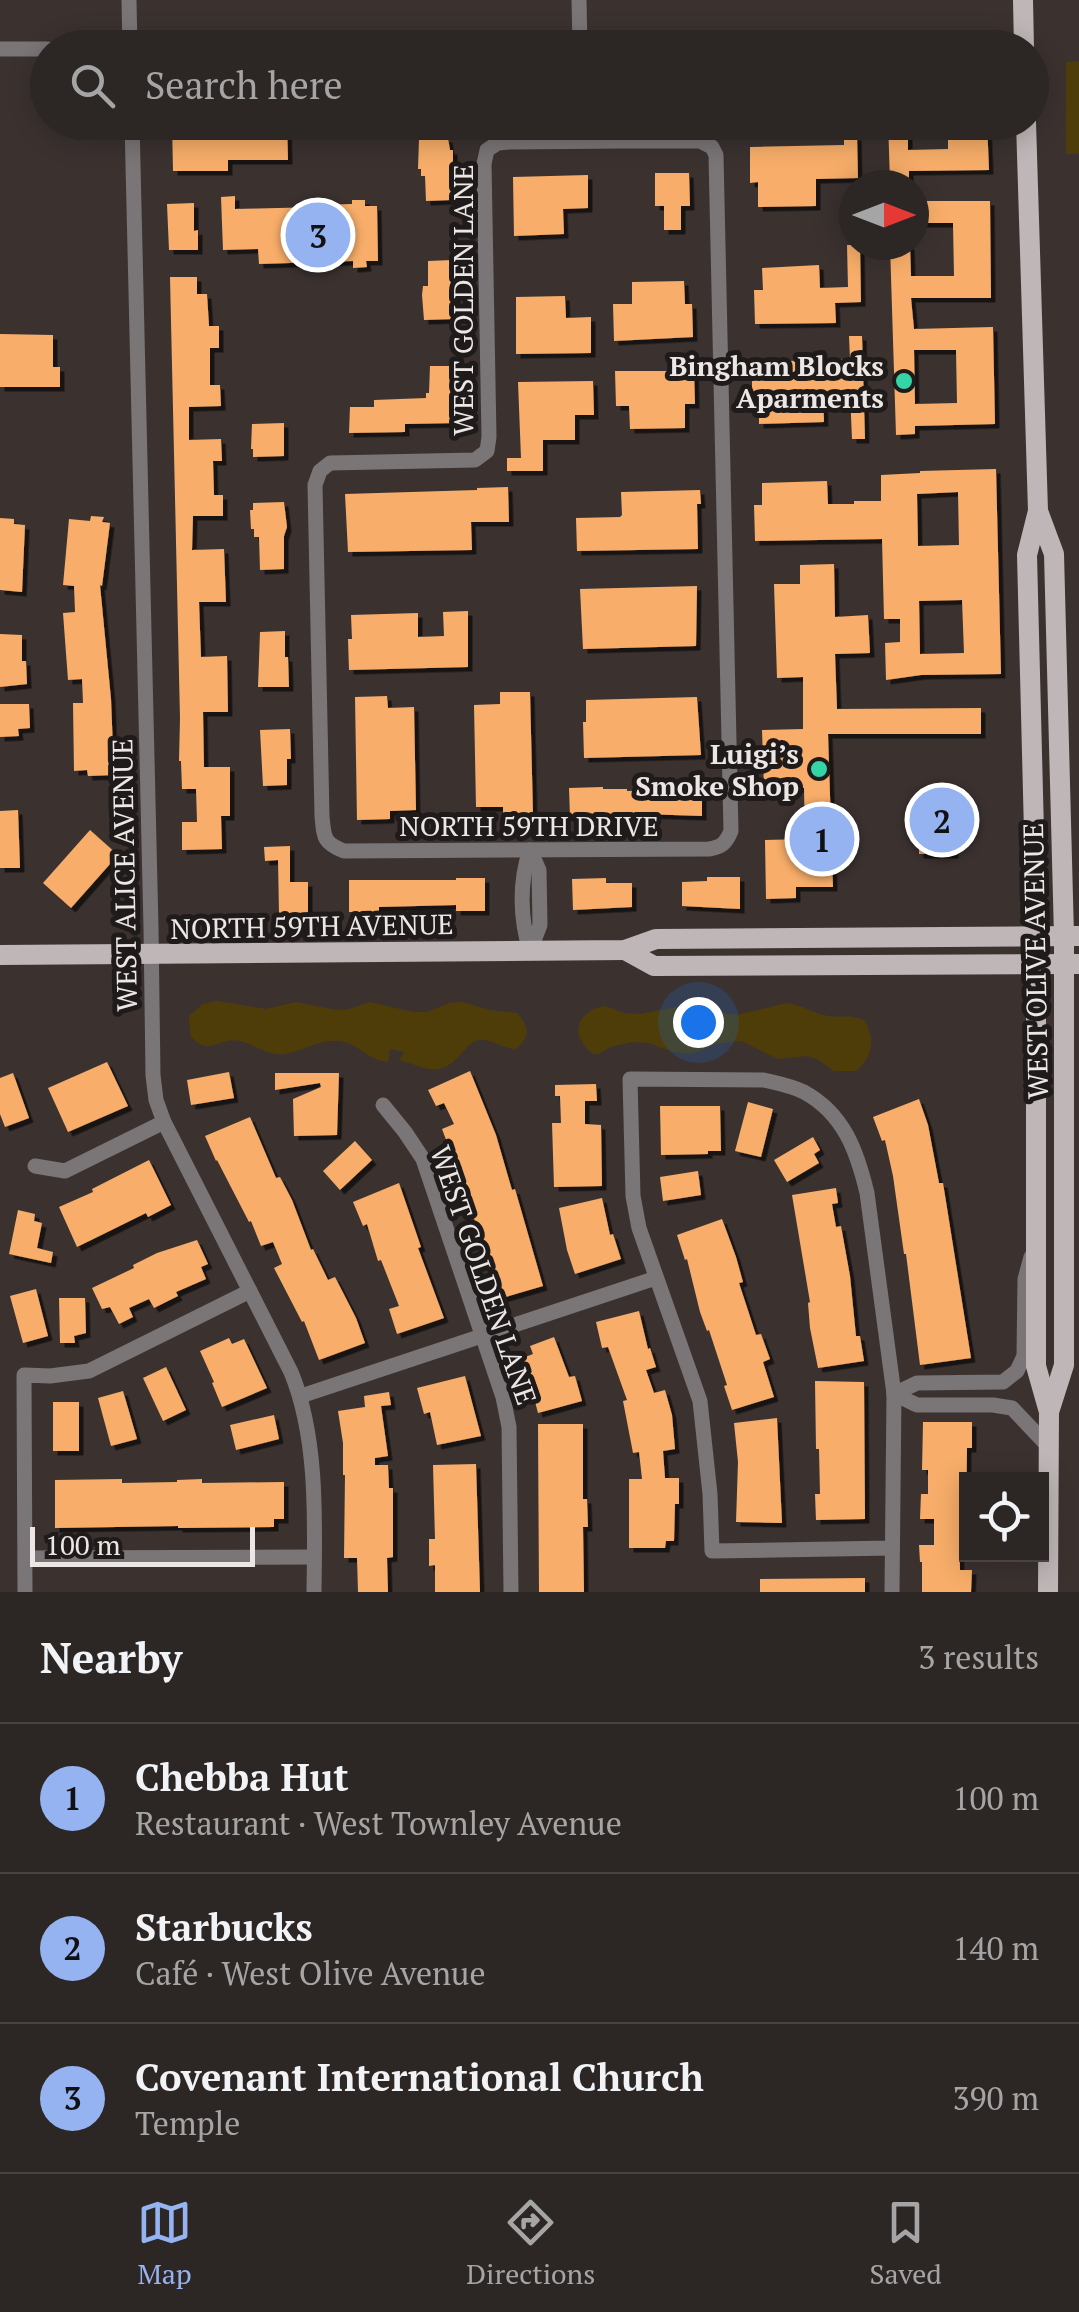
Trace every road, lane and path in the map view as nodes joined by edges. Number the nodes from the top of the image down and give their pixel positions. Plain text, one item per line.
1 (128, 0) edge
2 (579, 0) edge
3 (1023, 0) edge
4 (129, 30) edge
5 (580, 30) edge
6 (1024, 30) edge
7 (0, 49) edge
8 (30, 49) edge
9 (132, 140) edge
10 (623, 140) joint
11 (1027, 140) edge
12 (1038, 511) junction
13 (330, 846) joint
14 (530, 850) junction
15 (1036, 936) junction
16 (1071, 936) edge
17 (625, 950) junction
18 (530, 951) junction
19 (0, 955) edge
20 (152, 955) junction
21 (1036, 964) junction
22 (1072, 964) edge
23 (383, 1105) dead end
24 (164, 1122) junction
25 (35, 1166) dead end
26 (1035, 1242) junction
27 (656, 1278) junction
28 (250, 1290) junction
29 (482, 1336) junction
30 (894, 1394) junction
31 (301, 1396) junction
32 (1049, 1412) junction
33 (1048, 1446) junction
34 (892, 1548) junction
35 (314, 1556) junction
36 (25, 1558) junction
37 (25, 1592) edge
38 (314, 1592) edge
39 (511, 1592) edge
40 (892, 1592) edge
41 (1048, 1592) edge

1 - 4 street
2 - 5 street
3 - 6 main road
7 - 8 street
9 - 20 street, WEST ALICE AVENUE
10 - 13 street, WEST GOLDEN LANE
10 - 14 street, NORTH 59TH DRIVE
11 - 12 main road, WEST OLIVE AVENUE
12 - 15 main road, WEST OLIVE AVENUE
12 - 16 main road, WEST OLIVE AVENUE
13 - 14 street, NORTH 59TH DRIVE
14 - 18 street
15 - 16 main road, NORTH 59TH AVENUE
15 - 17 main road, NORTH 59TH AVENUE
15 - 21 main road, WEST OLIVE AVENUE
16 - 22 main road, WEST OLIVE AVENUE
17 - 18 main road, NORTH 59TH AVENUE
17 - 21 main road, NORTH 59TH AVENUE
18 - 20 main road, NORTH 59TH AVENUE
19 - 20 main road, NORTH 59TH AVENUE
20 - 24 street, WEST ALICE AVENUE
21 - 22 main road, NORTH 59TH AVENUE
21 - 26 main road, WEST OLIVE AVENUE
22 - 32 main road, WEST OLIVE AVENUE
23 - 29 street, WEST GOLDEN LANE
24 - 25 street
24 - 28 street, WEST ALICE AVENUE
26 - 30 street
26 - 32 main road, WEST OLIVE AVENUE
27 - 29 street
27 - 30 street
27 - 34 street
28 - 31 street, WEST ALICE AVENUE
28 - 36 street
29 - 31 street
29 - 39 street, WEST GOLDEN LANE
30 - 33 street
30 - 34 street
31 - 35 street, WEST ALICE AVENUE
32 - 33 main road, WEST OLIVE AVENUE
33 - 41 main road, WEST OLIVE AVENUE
34 - 40 street
35 - 36 street
35 - 38 street, WEST ALICE AVENUE
36 - 37 street

